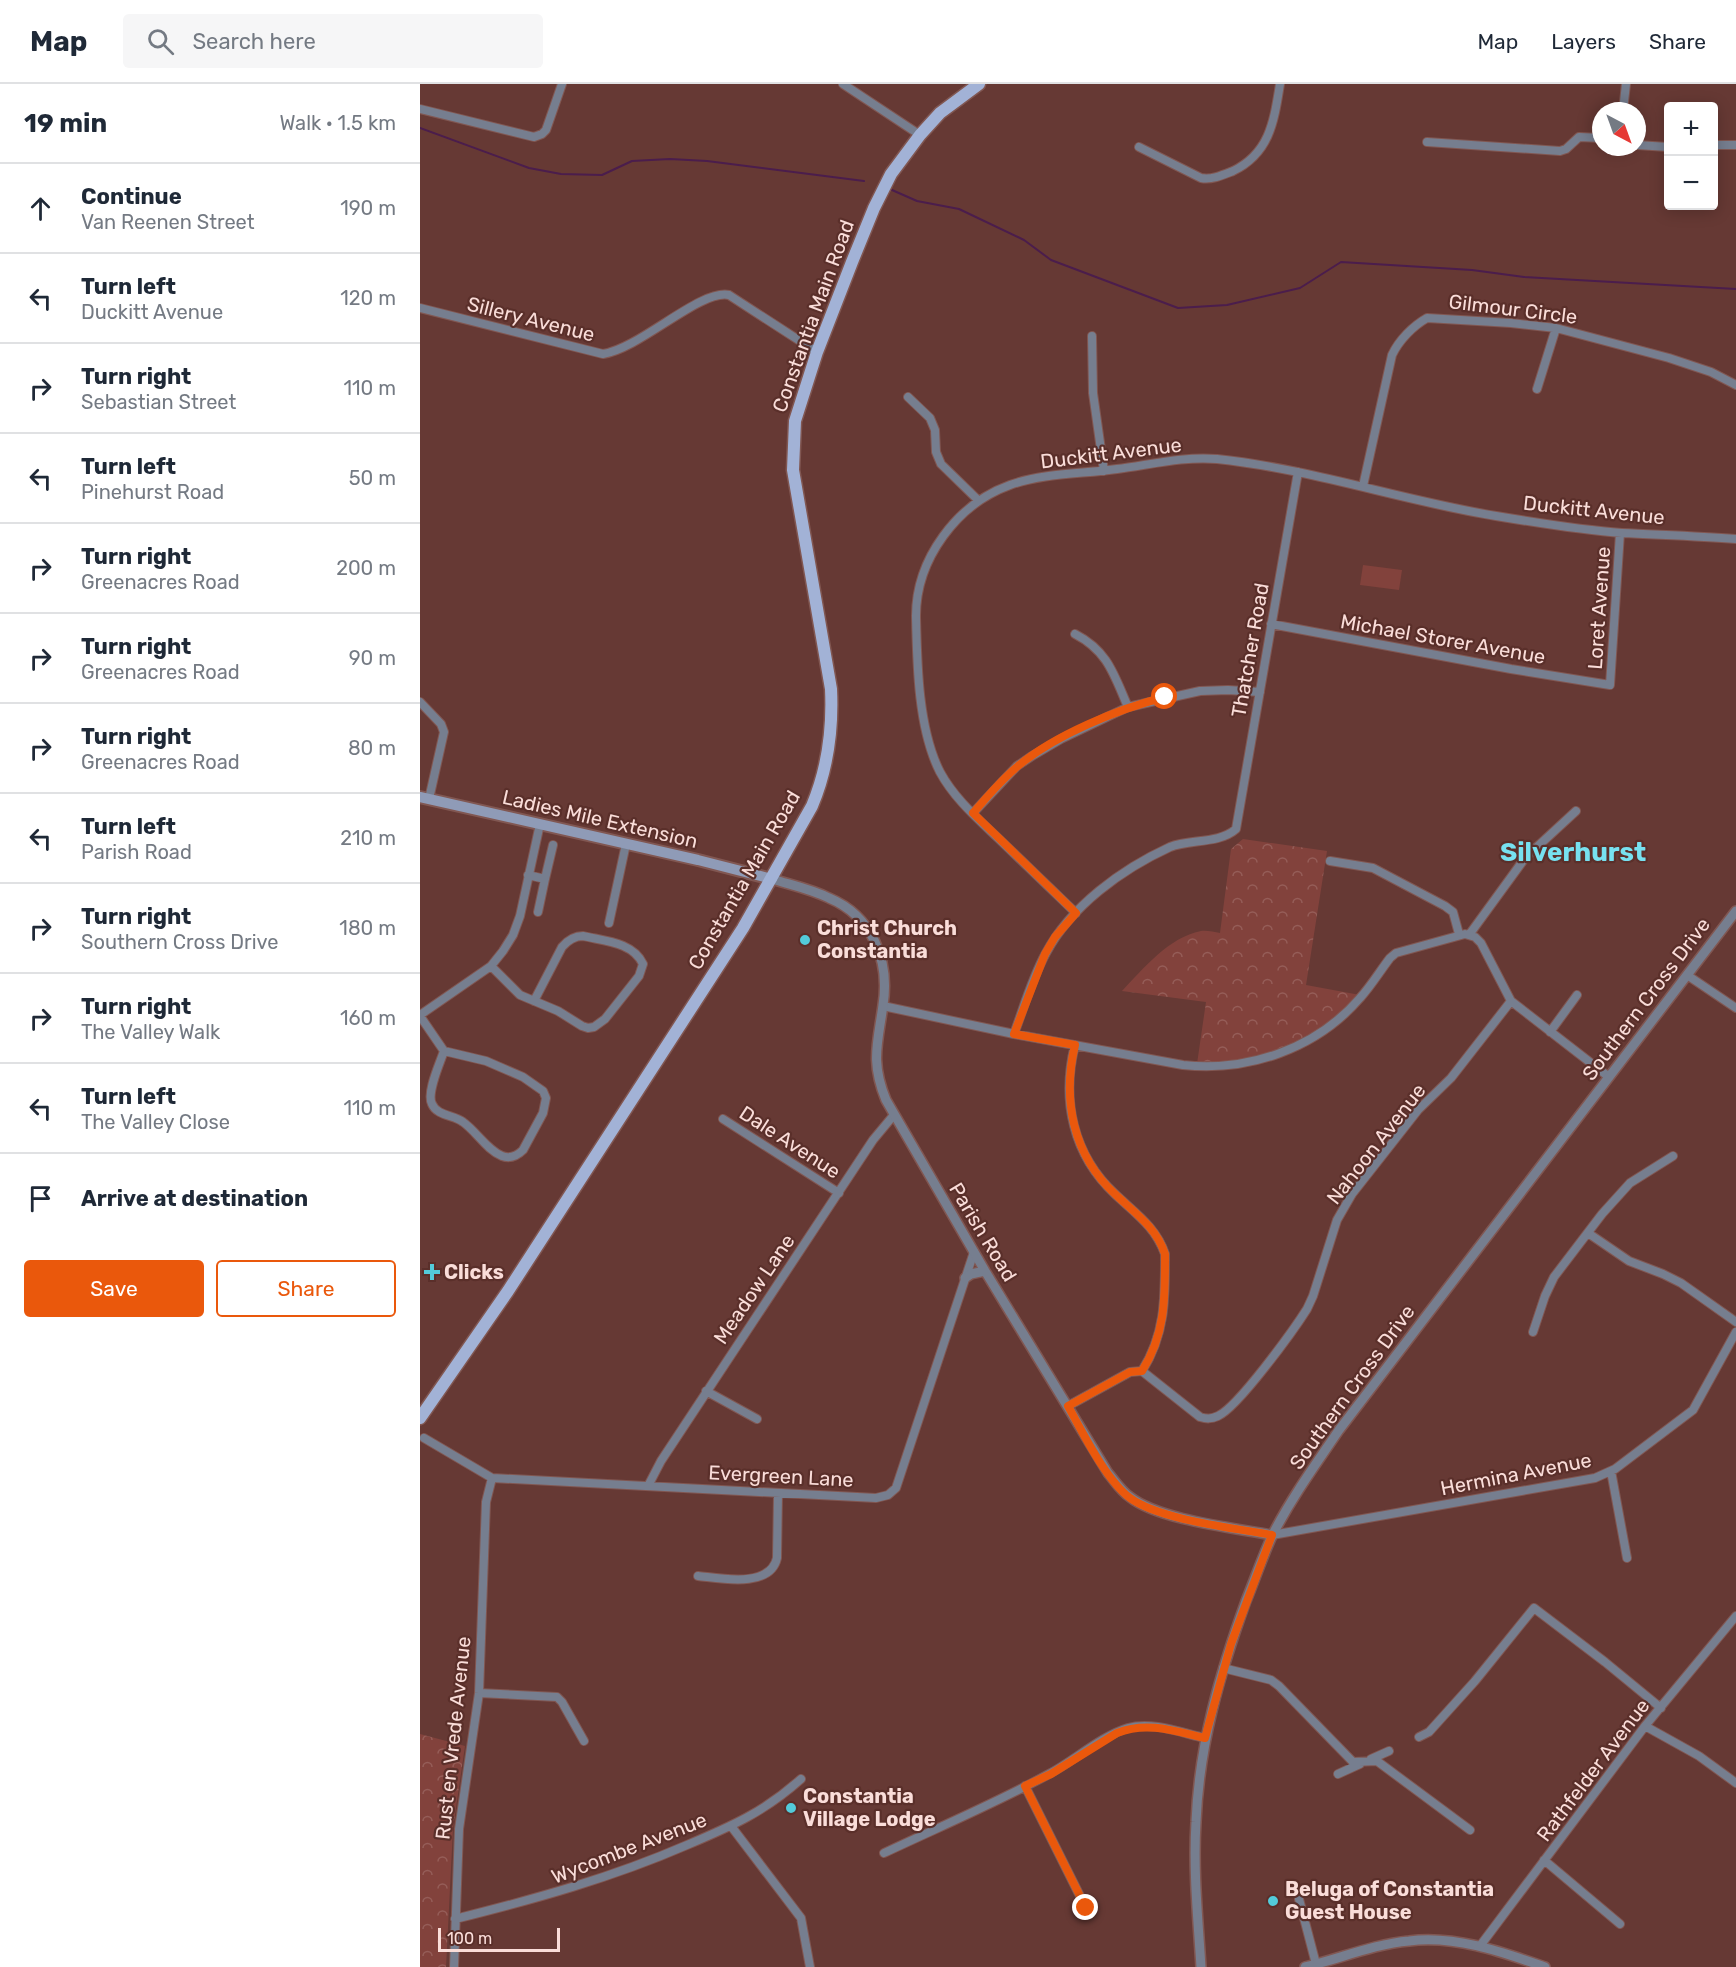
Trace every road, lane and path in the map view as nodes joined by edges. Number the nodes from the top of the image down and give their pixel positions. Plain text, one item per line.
1 (562, 84) edge
2 (843, 84) edge
3 (979, 84) edge
4 (1280, 84) edge
5 (1626, 84) edge
6 (1624, 102) edge
7 (420, 109) edge
8 (920, 135) junction
9 (1592, 138) edge
10 (1427, 142) dead end
11 (1718, 145) edge
12 (1736, 145) edge
13 (1646, 146) edge
14 (1138, 147) dead end
15 (1664, 147) edge
16 (420, 308) edge
17 (1556, 328) junction
18 (1092, 336) dead end
19 (817, 352) junction
20 (1736, 385) edge
21 (1537, 389) dead end
22 (908, 397) dead end
23 (1104, 471) junction
24 (1298, 472) junction
25 (1363, 486) junction
26 (979, 501) junction
27 (1620, 533) junction
28 (1736, 539) edge
29 (1271, 624) junction
30 (1075, 634) dead end
31 (1610, 685) joint
32 (1260, 692) junction
33 (420, 702) edge
34 (1128, 707) junction
35 (425, 798) edge
36 (1576, 811) dead end
37 (973, 813) junction
38 (540, 824) junction
39 (626, 844) junction
40 (553, 845) dead end
41 (1330, 861) dead end
42 (528, 875) junction
43 (545, 879) junction
44 (772, 879) junction
45 (1736, 911) edge
46 (538, 912) dead end
47 (1076, 913) junction
48 (609, 923) dead end
49 (1459, 934) junction
50 (1469, 934) junction
51 (491, 966) junction
52 (1687, 975) junction
53 (1577, 995) dead end
54 (534, 1001) junction
55 (1511, 1001) junction
56 (883, 1006) junction
57 (1736, 1008) edge
58 (420, 1016) edge
59 (1550, 1032) junction
60 (1014, 1034) junction
61 (1075, 1045) junction
62 (444, 1051) junction
63 (1609, 1077) junction
64 (893, 1116) junction
65 (723, 1119) dead end
66 (1673, 1156) dead end
67 (839, 1194) junction
68 (1588, 1233) junction
69 (974, 1252) junction
70 (985, 1271) junction
71 (965, 1278) junction
72 (1736, 1322) edge
73 (1533, 1332) dead end
74 (1736, 1332) edge
75 (1142, 1371) junction
76 (706, 1391) junction
77 (1068, 1406) junction
78 (420, 1419) edge
79 (757, 1419) dead end
80 (424, 1438) dead end
81 (1611, 1471) junction
82 (492, 1478) junction
83 (648, 1486) junction
84 (778, 1493) junction
85 (1272, 1535) junction
86 (1628, 1558) dead end
87 (698, 1576) dead end
88 (1736, 1616) edge
89 (1223, 1668) junction
90 (479, 1693) junction
91 (1660, 1708) junction
92 (1646, 1726) junction
93 (1419, 1737) dead end
94 (1205, 1738) junction
95 (584, 1741) dead end
96 (1389, 1751) dead end
97 (1365, 1761) junction
98 (1338, 1774) dead end
99 (801, 1779) dead end
100 (1736, 1783) edge
101 (1025, 1786) junction
102 (731, 1826) junction
103 (1470, 1830) dead end
104 (884, 1854) dead end
105 (1544, 1860) junction
106 (1299, 1899) dead end
107 (1086, 1908) dead end
108 (455, 1919) junction
109 (1620, 1924) dead end
110 (1480, 1946) junction
111 (1316, 1964) junction
112 (454, 1967) edge
113 (810, 1967) edge
114 (1201, 1967) edge
115 (1305, 1967) edge
116 (1545, 1967) edge

1 - 7 street
2 - 8 street
3 - 8 main road, Constantia Main Road
4 - 14 street
5 - 6 street
8 - 19 main road, Constantia Main Road
9 - 10 street
11 - 12 street
13 - 15 street
16 - 19 street, Sillery Avenue
17 - 20 street, Gilmour Circle
17 - 21 street
17 - 25 street, Gilmour Circle
18 - 23 street
19 - 44 main road, Constantia Main Road
22 - 26 street
23 - 24 street, Duckitt Avenue
23 - 26 street, Duckitt Avenue
24 - 25 street, Duckitt Avenue
24 - 29 street, Thatcher Road
25 - 27 street, Duckitt Avenue
26 - 37 street, Duckitt Avenue
27 - 28 street, Duckitt Avenue
27 - 31 street, Loret Avenue
29 - 31 street, Michael Storer Avenue
29 - 32 street, Thatcher Road
30 - 34 street
32 - 34 street
32 - 47 street, Thatcher Road
33 - 35 street
34 - 37 street
35 - 38 main road, Ladies Mile Extension
36 - 50 street
37 - 47 street, Duckitt Avenue
38 - 39 main road, Ladies Mile Extension
38 - 42 street
39 - 44 main road, Ladies Mile Extension
39 - 48 street
40 - 43 street
41 - 49 street
42 - 43 street
42 - 51 street
43 - 46 street
44 - 56 street, Parish Road
44 - 78 main road, Constantia Main Road
45 - 52 street, Southern Cross Drive
47 - 60 street
49 - 50 street
49 - 61 street
50 - 55 street
51 - 54 street
51 - 58 street
52 - 57 street
52 - 63 street, Southern Cross Drive
53 - 59 street
54 - 54 street
55 - 59 street
55 - 75 street, Nahoon Avenue
56 - 60 street
56 - 64 street, Parish Road
58 - 62 street
59 - 63 street
60 - 61 street
61 - 75 street
62 - 62 street
63 - 85 street, Southern Cross Drive
64 - 67 street, Meadow Lane
64 - 69 street, Parish Road
65 - 67 street, Dale Avenue
66 - 68 street
67 - 76 street, Meadow Lane
68 - 72 street
68 - 73 street
69 - 70 street, Parish Road
69 - 71 street, Evergreen Lane
70 - 71 street
70 - 77 street, Parish Road
71 - 84 street, Evergreen Lane
74 - 81 street, Hermina Avenue
75 - 77 street
76 - 79 street
76 - 83 street, Meadow Lane
77 - 85 street, Parish Road
80 - 82 street, Evergreen Lane
81 - 85 street, Hermina Avenue
81 - 86 street
82 - 83 street, Evergreen Lane
82 - 90 street, Rust en Vrede Avenue
83 - 84 street, Evergreen Lane
84 - 87 street
85 - 89 street, Southern Cross Drive
88 - 91 street, Rathfelder Avenue
89 - 94 street, Southern Cross Drive
89 - 97 street
90 - 95 street
90 - 108 street, Rust en Vrede Avenue
91 - 92 street, Rathfelder Avenue
91 - 93 street
92 - 100 street
92 - 105 street, Rathfelder Avenue
94 - 101 street
94 - 114 street, Southern Cross Drive
96 - 97 street
97 - 98 street
97 - 103 street
99 - 102 street, Wycombe Avenue
101 - 104 street
101 - 107 street
102 - 108 street, Wycombe Avenue
102 - 113 street
105 - 109 street
105 - 110 street, Rathfelder Avenue
106 - 111 street
108 - 112 street, Rust en Vrede Avenue
110 - 111 street
110 - 116 street
111 - 115 street

